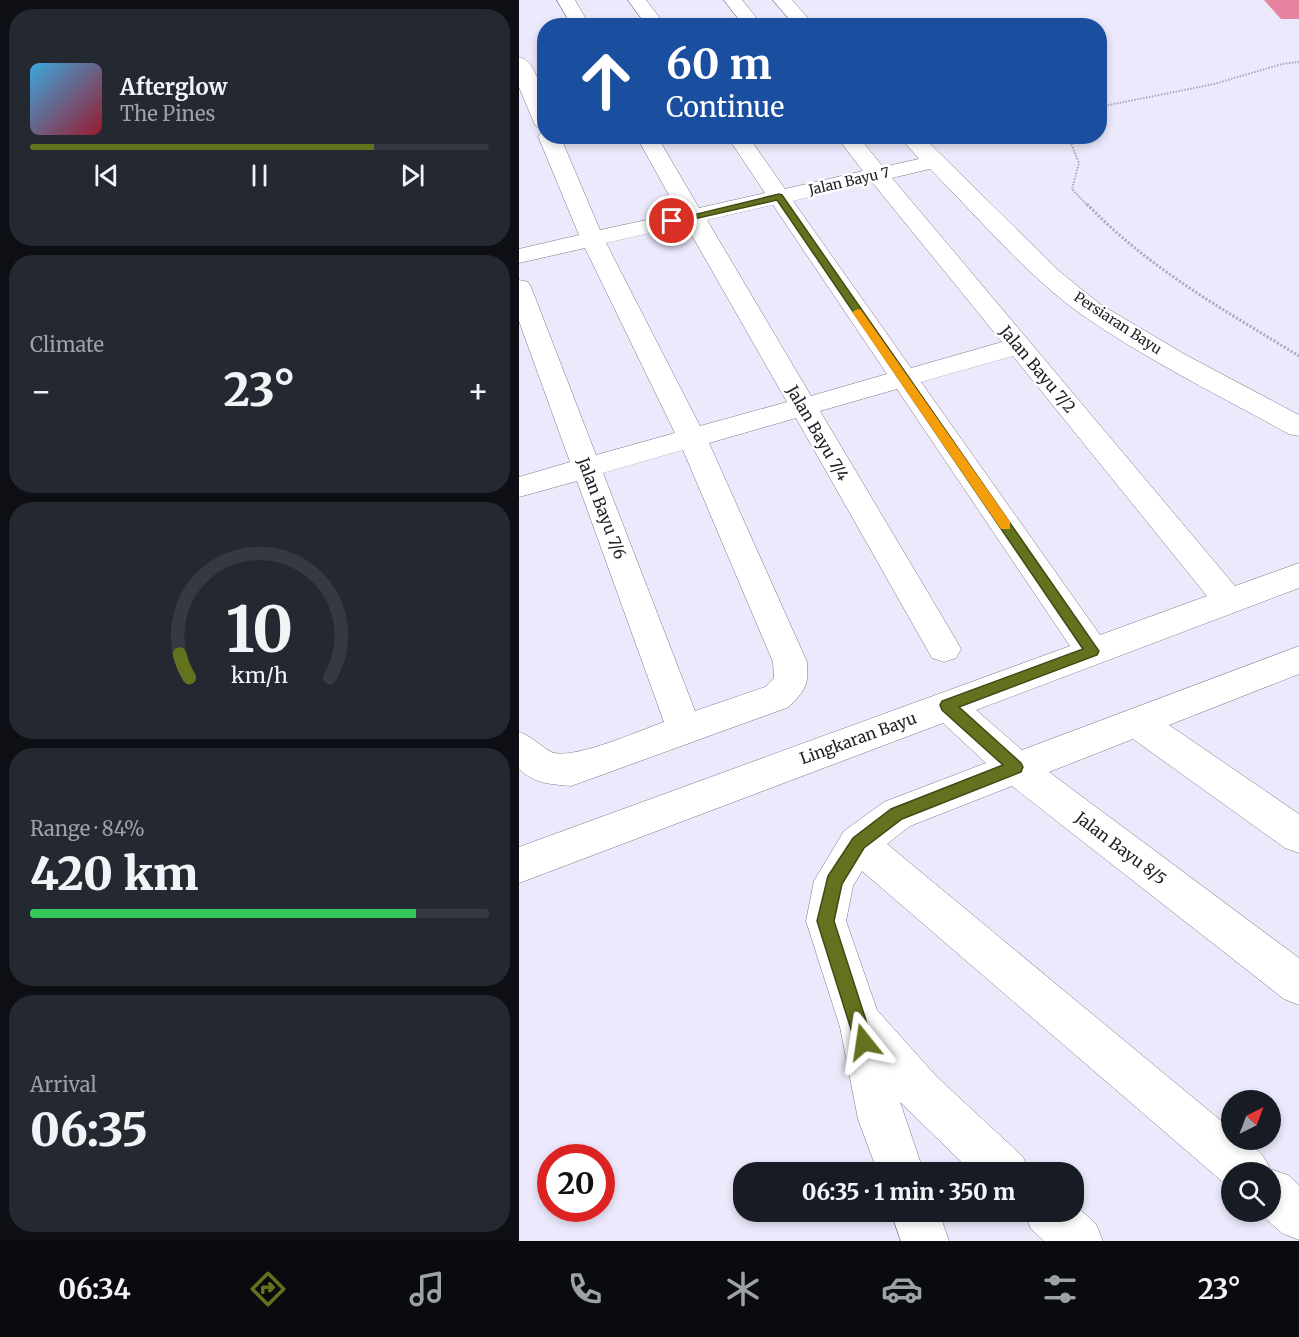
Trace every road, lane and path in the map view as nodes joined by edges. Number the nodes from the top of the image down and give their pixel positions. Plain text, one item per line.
1 (566, 0) edge
2 (637, 0) edge
3 (733, 0) edge
4 (782, 0) edge
5 (576, 18) edge
6 (651, 18) edge
7 (748, 18) edge
8 (799, 18) edge
9 (1299, 62) edge
10 (519, 63) edge
11 (532, 99) edge
12 (1107, 105) edge
13 (552, 144) edge
14 (651, 144) edge
15 (743, 144) edge
16 (852, 144) edge
17 (916, 144) edge
18 (1071, 144) edge
19 (933, 162) junction
20 (877, 175) junction
21 (779, 197) junction
22 (692, 216) junction
23 (592, 239) junction
24 (519, 256) edge
25 (519, 286) edge
26 (1019, 346) junction
27 (1299, 356) edge
28 (903, 379) junction
29 (803, 407) junction
30 (1299, 428) edge
31 (692, 438) junction
32 (587, 468) junction
33 (519, 487) edge
34 (1299, 575) edge
35 (1229, 601) junction
36 (944, 649) dead end
37 (1092, 651) junction
38 (1292, 670) edge
39 (947, 705) junction
40 (1137, 722) junction
41 (685, 730) junction
42 (519, 747) edge
43 (1015, 767) junction
44 (1299, 836) edge
45 (858, 843) junction
46 (519, 865) edge
47 (1299, 984) edge
48 (860, 1023) junction
49 (897, 1162) edge
50 (995, 1162) edge
51 (1235, 1162) edge
52 (1281, 1201) edge
53 (1299, 1216) edge
54 (918, 1222) edge
55 (1059, 1222) edge
56 (925, 1241) edge
57 (1079, 1241) edge

1 - 5 street
2 - 6 street
3 - 7 street
4 - 8 street
9 - 12 path
10 - 11 street
13 - 23 street
14 - 22 street, Jalan Bayu 7/4
15 - 21 street
16 - 20 street, Jalan Bayu 7/2
17 - 19 street, Persiaran Bayu
18 - 27 path
19 - 20 street, Jalan Bayu 7
19 - 30 street, Persiaran Bayu
20 - 21 street, Jalan Bayu 7
20 - 26 street, Jalan Bayu 7/2
21 - 22 street, Jalan Bayu 7
21 - 28 street
22 - 23 street, Jalan Bayu 7
22 - 29 street, Jalan Bayu 7/4
23 - 24 street, Jalan Bayu 7
23 - 31 street
25 - 32 street, Jalan Bayu 7/6
26 - 28 street
26 - 35 street, Jalan Bayu 7/2
28 - 29 street
28 - 37 street
29 - 31 street
29 - 36 street, Jalan Bayu 7/4
31 - 32 street
31 - 41 street
32 - 33 street
32 - 41 street, Jalan Bayu 7/6
34 - 35 street, Lingkaran Bayu
35 - 37 street, Lingkaran Bayu
37 - 39 street, Lingkaran Bayu
38 - 40 street
39 - 43 street, Jalan Bayu 8/5
39 - 46 street, Lingkaran Bayu
40 - 43 street
40 - 44 street
41 - 42 street
43 - 45 street
43 - 47 street, Jalan Bayu 8/5
45 - 48 street
45 - 51 street
48 - 49 street
48 - 50 street
52 - 53 street
54 - 56 street
55 - 57 street

